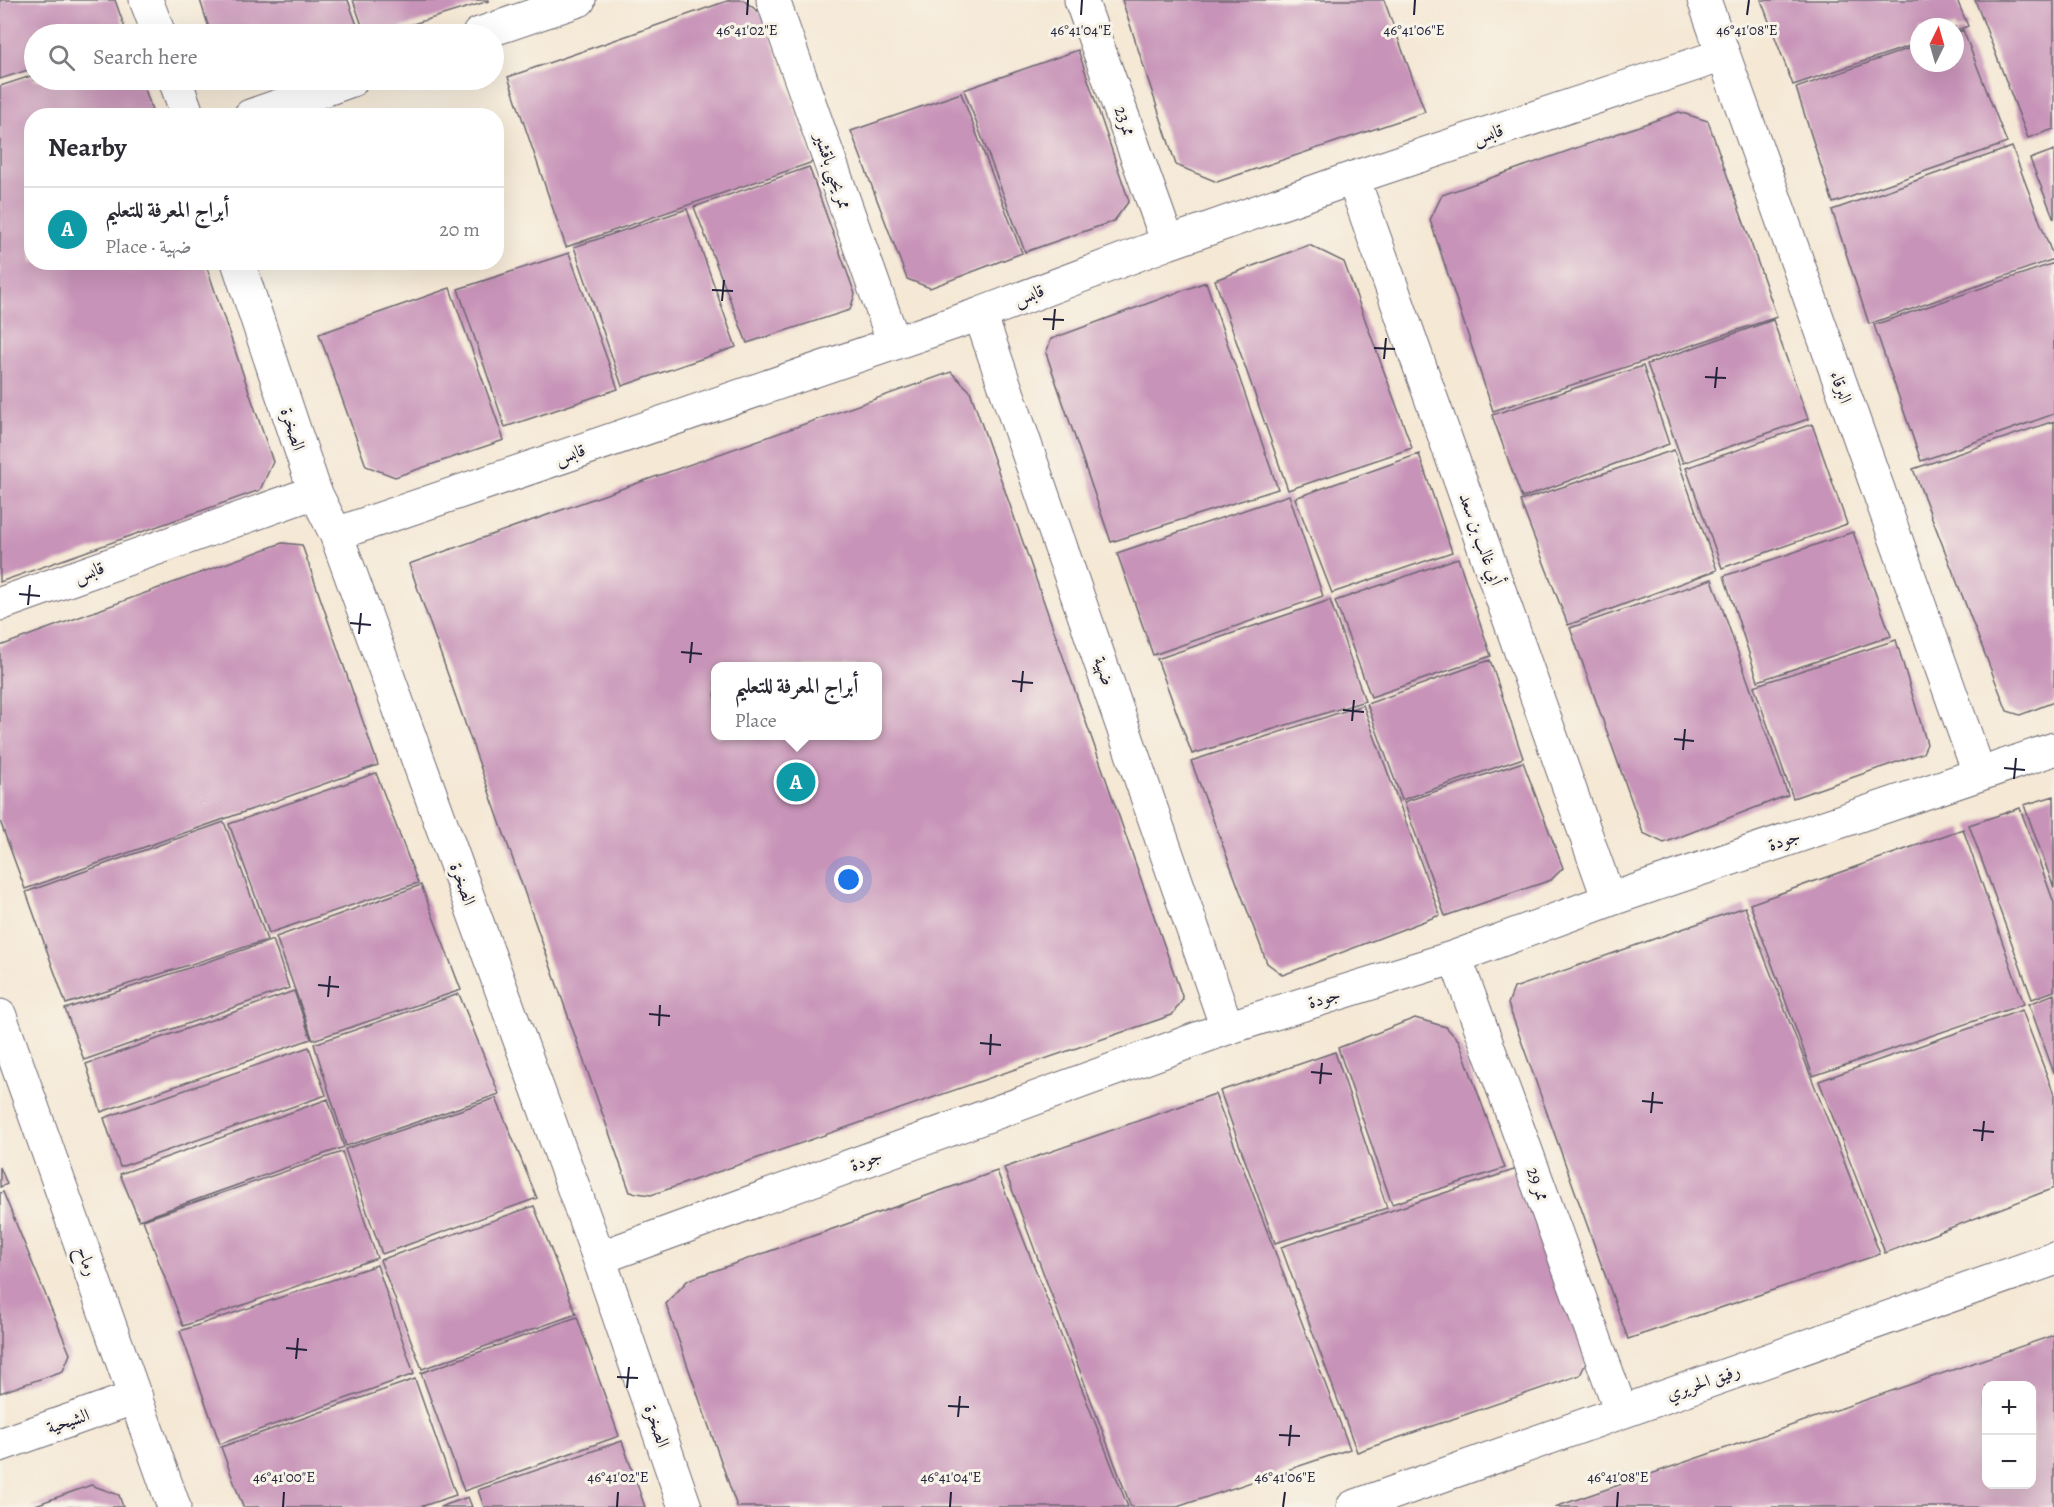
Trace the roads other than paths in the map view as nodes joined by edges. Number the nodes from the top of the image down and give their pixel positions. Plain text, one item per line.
1 (146, 0) edge
2 (579, 0) edge
3 (773, 0) edge
4 (1081, 0) edge
5 (1704, 0) edge
6 (543, 6) edge
7 (155, 24) edge
8 (502, 24) edge
9 (1723, 55) junction
10 (179, 90) edge
11 (324, 90) edge
12 (185, 108) edge
13 (273, 108) edge
14 (1353, 178) junction
15 (1168, 243) junction
16 (241, 270) edge
17 (980, 314) junction
18 (894, 342) junction
19 (315, 492) junction
20 (336, 534) junction
21 (0, 604) edge
22 (2054, 749) edge
23 (1979, 773) junction
24 (1609, 900) junction
25 (1455, 957) junction
26 (0, 1016) edge
27 (1227, 1028) junction
28 (599, 1258) junction
29 (2054, 1259) edge
30 (136, 1397) junction
31 (1621, 1411) junction
32 (0, 1445) edge
33 (174, 1507) edge
34 (685, 1507) edge
35 (1353, 1507) edge

1 - 7 street
2 - 6 street
3 - 18 street, ممر يحيى باقشير
4 - 15 street, ممر23
5 - 9 street, البرقاء
6 - 8 street
9 - 14 street, قابس
9 - 23 street, البرقاء
10 - 12 street
11 - 13 street
14 - 15 street, قابس
14 - 24 street, أبي غالب بن سعد
15 - 17 street, قابس
16 - 19 street, الصخرة
17 - 18 street, قابس
17 - 27 street, ضهية
18 - 20 street, قابس
19 - 20 street, الصخرة
19 - 21 street, قابس
20 - 28 street, الصخرة
22 - 23 street, جودة
23 - 24 street, جودة
24 - 25 street, جودة
25 - 27 street, جودة
25 - 31 street, ممر 29
26 - 30 street, رماح
27 - 28 street, جودة
28 - 34 street, الصخرة
29 - 31 street, رفيق الحريري
30 - 32 street, الشيحية
30 - 33 street, رماح
31 - 35 street, رفيق الحريري

